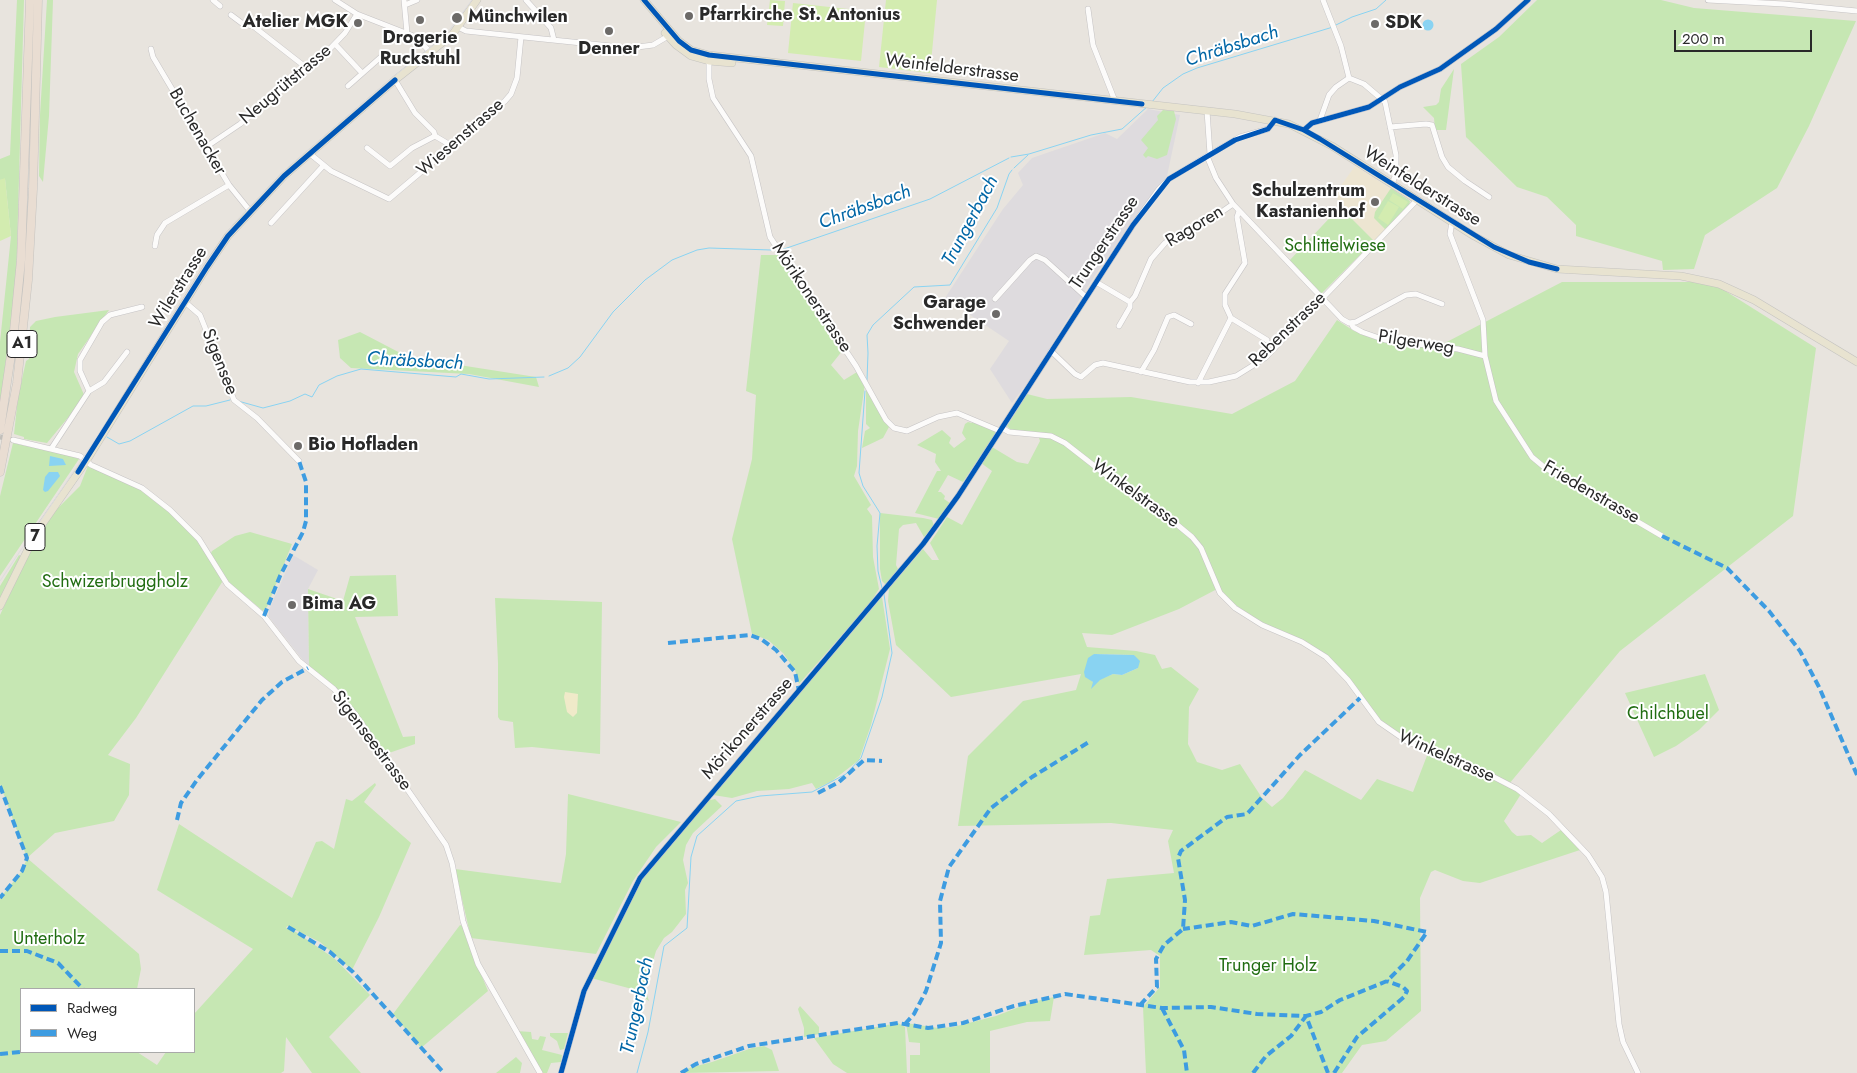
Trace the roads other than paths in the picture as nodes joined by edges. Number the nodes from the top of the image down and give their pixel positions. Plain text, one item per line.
1 (30, 0) edge
2 (38, 0) edge
3 (213, 0) edge
4 (336, 0) edge
5 (417, 0) edge
6 (476, 0) edge
7 (526, 0) edge
8 (1323, 0) edge
9 (1528, 0) edge
10 (1708, 0) edge
11 (646, 2) edge
12 (404, 3) edge
13 (220, 6) dead end
14 (1088, 9) dead end
15 (1857, 11) edge
16 (357, 14) junction
17 (232, 16) dead end
18 (458, 28) junction
19 (407, 32) junction
20 (670, 36) junction
21 (521, 37) junction
22 (554, 40) junction
23 (335, 44) junction
24 (151, 49) dead end
25 (430, 52) junction
26 (382, 56) dead end
27 (709, 58) junction
28 (308, 69) junction
29 (362, 73) junction
30 (1349, 78) junction
31 (395, 80) junction
32 (348, 86) dead end
33 (1382, 99) junction
34 (1115, 101) junction
35 (1207, 111) junction
36 (1275, 120) junction
37 (1320, 120) junction
38 (1390, 128) junction
39 (1304, 130) junction
40 (435, 136) junction
41 (452, 146) junction
42 (206, 147) junction
43 (366, 148) dead end
44 (309, 153) junction
45 (1208, 155) junction
46 (323, 166) junction
47 (1392, 184) junction
48 (229, 185) junction
49 (1489, 197) dead end
50 (1418, 200) junction
51 (1233, 204) junction
52 (250, 210) junction
53 (1239, 211) junction
54 (1452, 222) junction
55 (271, 223) dead end
56 (155, 246) dead end
57 (1096, 282) junction
58 (1086, 297) junction
59 (994, 299) dead end
60 (1321, 299) junction
61 (185, 302) junction
62 (1130, 302) junction
63 (1442, 304) dead end
64 (142, 307) dead end
65 (1231, 318) junction
66 (1352, 323) junction
67 (1191, 324) dead end
68 (1119, 326) dead end
69 (1267, 340) dead end
70 (1052, 351) junction
71 (128, 352) dead end
72 (1486, 356) junction
73 (1857, 362) edge
74 (1141, 372) junction
75 (1198, 382) junction
76 (89, 391) junction
77 (0, 430) edge
78 (1001, 430) junction
79 (1051, 436) joint
80 (13, 440) tunnel mouth
81 (52, 448) junction
82 (87, 460) junction
83 (300, 461) dead end
84 (0, 472) edge
85 (1662, 536) dead end
86 (0, 606) edge
87 (540, 1073) edge
88 (561, 1073) edge
89 (1638, 1073) edge

1 - 77 highway, A1
2 - 84 highway, A1
3 - 13 street
4 - 16 street
5 - 12 street
6 - 18 main road, Wilerstrasse / 7
7 - 22 street
8 - 30 street
9 - 33 street
10 - 15 street
11 - 20 main road, Weinfelderstrasse
12 - 19 street
14 - 34 street
16 - 19 street
16 - 23 street, Neugrütstrasse
17 - 28 street
18 - 21 street
18 - 25 main road, Wilerstrasse / 7
19 - 25 street
20 - 22 street
20 - 27 main road, Weinfelderstrasse
21 - 22 street
21 - 41 street, Wiesenstrasse
23 - 28 street, Neugrütstrasse
23 - 29 street
24 - 42 street, Buchenacker
25 - 31 main road, Wilerstrasse / 7
26 - 29 street
27 - 34 main road, Weinfelderstrasse
27 - 78 street, Mörikonerstrasse
28 - 42 street, Neugrütstrasse
29 - 32 street
30 - 33 street
30 - 37 street
31 - 40 street
31 - 44 main road, Wilerstrasse / 7
33 - 37 street
33 - 38 street
34 - 35 main road, Weinfelderstrasse
35 - 36 main road, Weinfelderstrasse
35 - 45 street, Pilgerweg
36 - 39 main road, Weinfelderstrasse
36 - 45 street, Trungerstrasse
37 - 39 street
38 - 47 street
38 - 49 street
39 - 47 main road, Weinfelderstrasse
40 - 41 street
40 - 43 street
41 - 46 street, Wiesenstrasse
42 - 48 street, Buchenacker
44 - 46 street
44 - 52 main road, Wilerstrasse / 7
45 - 51 street, Pilgerweg
45 - 57 street, Trungerstrasse
46 - 55 street
47 - 50 main road, Weinfelderstrasse
48 - 52 street, Buchenacker
48 - 56 street
50 - 54 main road, Weinfelderstrasse
50 - 60 street, Rebenstrasse
51 - 53 street, Pilgerweg
51 - 62 street, Ragoren
52 - 61 main road, Wilerstrasse / 7
53 - 60 street, Pilgerweg
53 - 65 street
54 - 72 street, Friedenstrasse
54 - 73 main road, Weinfelderstrasse
57 - 58 street, Trungerstrasse
57 - 62 street
58 - 59 street
58 - 70 street, Trungerstrasse
60 - 66 street, Pilgerweg
60 - 75 street, Rebenstrasse
61 - 82 main road, Wilerstrasse / 7
61 - 83 street, Sigensee
62 - 68 street, Ragoren
63 - 66 street
64 - 76 street
65 - 69 street
65 - 75 street
66 - 72 street, Pilgerweg
67 - 74 street
70 - 74 street, Rebenstrasse
70 - 78 street, Trungerstrasse
71 - 76 street
72 - 85 street, Friedenstrasse
74 - 75 street, Rebenstrasse
76 - 81 street
78 - 79 street, Mörikonerstrasse
78 - 88 street, Mörikonerstrasse
79 - 89 street, Winkelstrasse
80 - 81 street, Sigenseestrasse
81 - 82 street, Sigenseestrasse
82 - 86 main road, Wilerstrasse / 7
82 - 87 street, Sigenseestrasse

